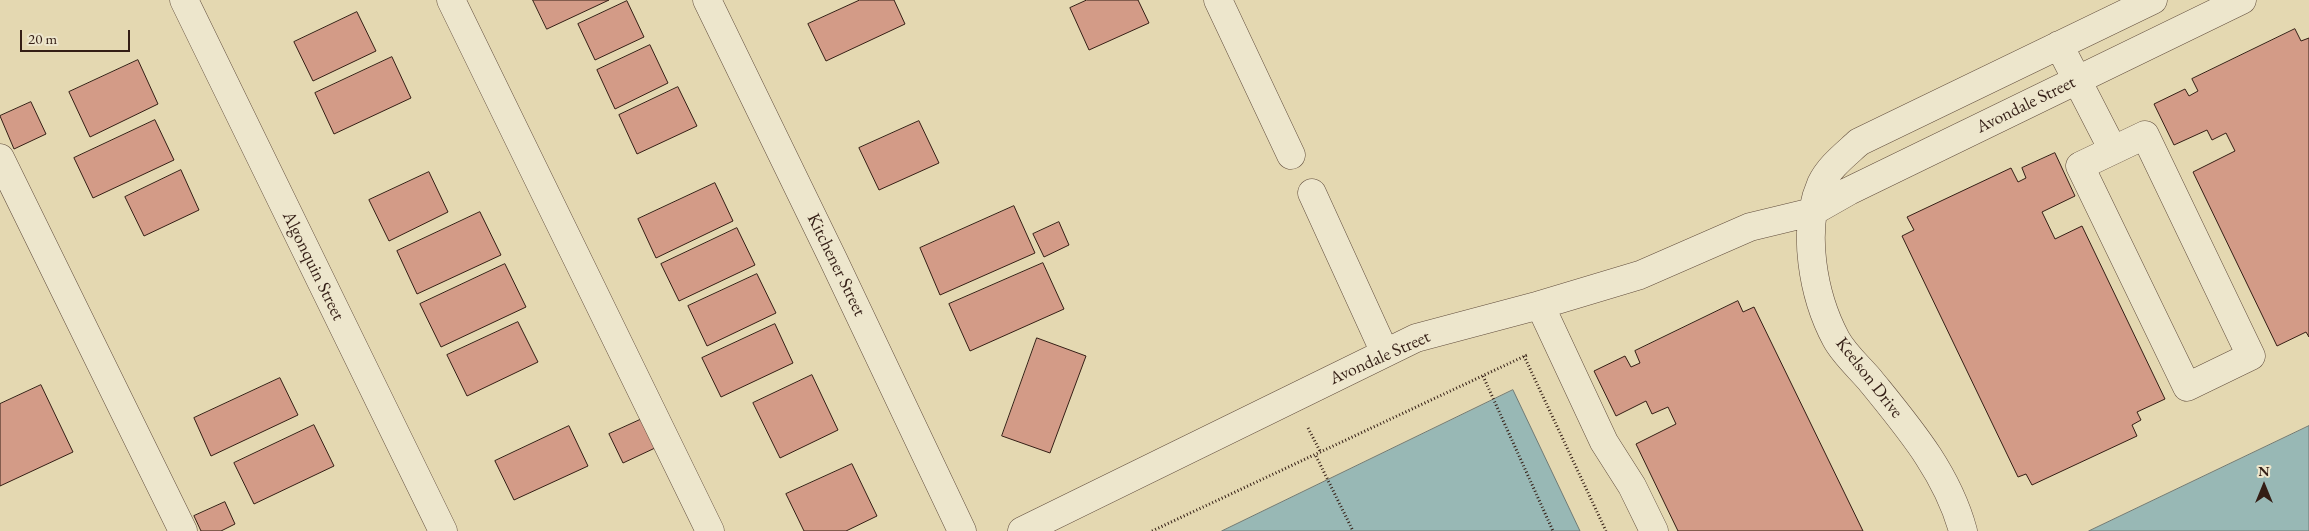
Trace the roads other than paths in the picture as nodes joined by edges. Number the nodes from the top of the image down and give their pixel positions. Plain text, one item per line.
1 (184, 0) edge
2 (450, 0) edge
3 (707, 0) edge
4 (1218, 0) edge
5 (2153, 0) edge
6 (2227, 3) edge
7 (2059, 45) junction
8 (2077, 80) junction
9 (1921, 112) junction
10 (1936, 149) junction
11 (2113, 150) junction
12 (1291, 155) dead end
13 (0, 158) edge
14 (1312, 193) dead end
15 (1812, 212) junction
16 (1540, 305) junction
17 (1385, 353) junction
18 (183, 531) edge
19 (443, 531) edge
20 (710, 531) edge
21 (962, 531) edge
22 (1022, 531) edge
23 (1654, 531) edge
24 (1963, 531) edge

1 - 19 street, Algonquin Street
2 - 20 street
3 - 21 street, Kitchener Street
4 - 12 street
5 - 7 street
6 - 8 street, Avondale Street
7 - 8 street
7 - 9 street
8 - 10 street, Avondale Street
8 - 11 street
9 - 10 street
9 - 15 street
10 - 15 street, Avondale Street
11 - 11 street
13 - 18 street
14 - 17 street
15 - 16 street, Avondale Street
15 - 24 street, Keelson Drive
16 - 17 street, Avondale Street
16 - 23 street
17 - 22 street, Avondale Street

